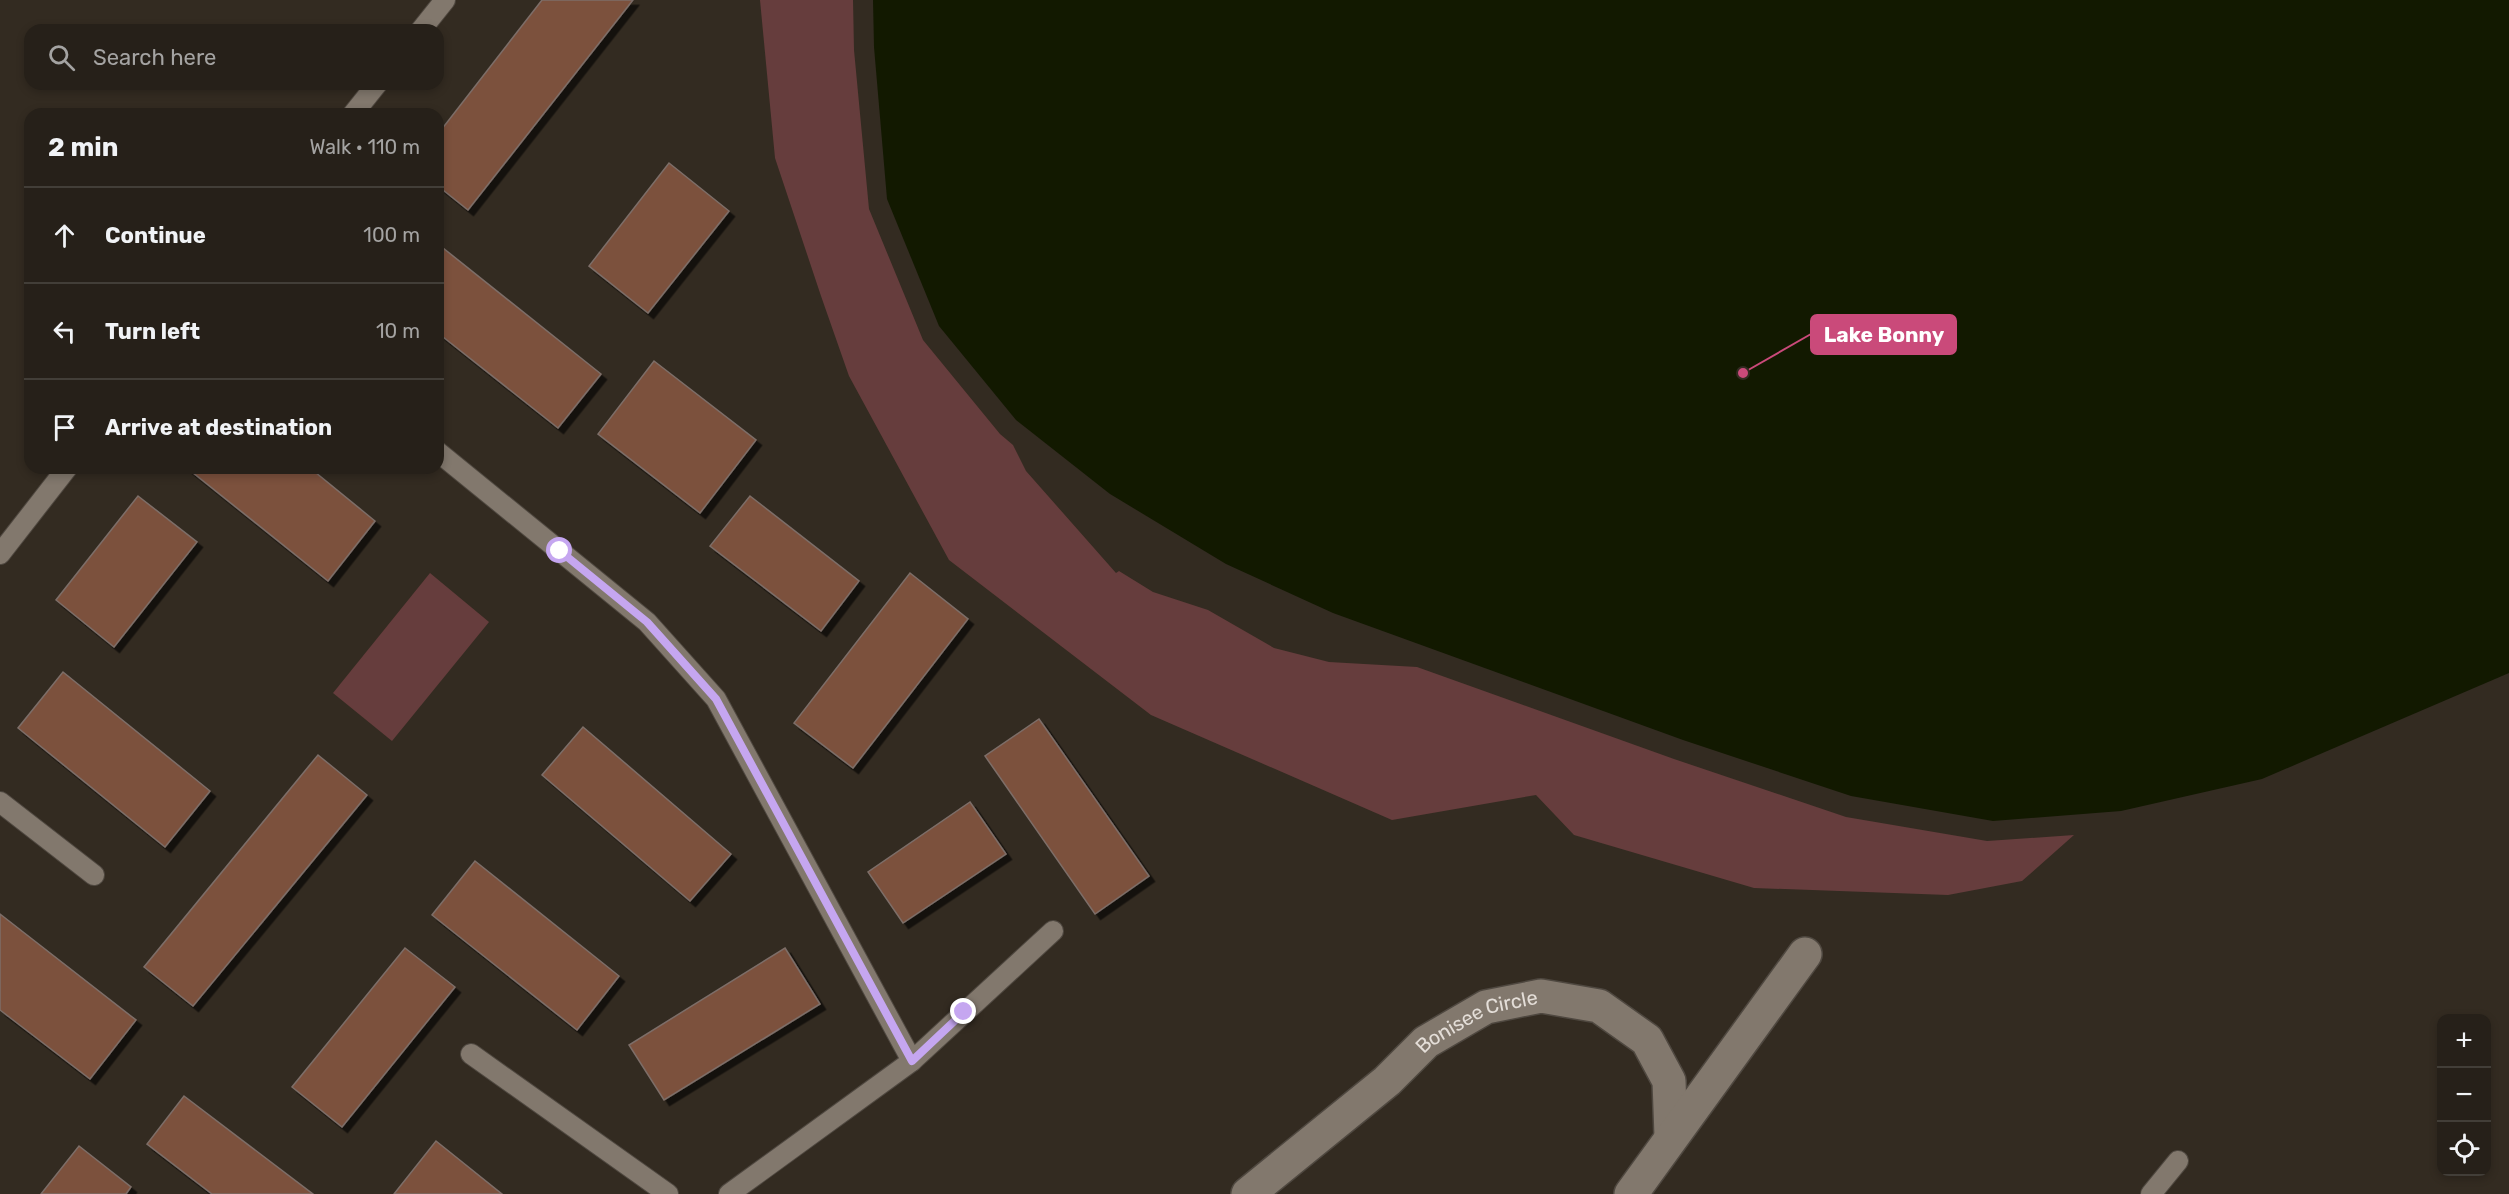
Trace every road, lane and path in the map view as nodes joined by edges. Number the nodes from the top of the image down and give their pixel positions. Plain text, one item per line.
1 (445, 0) edge
2 (426, 24) edge
3 (372, 90) edge
4 (358, 108) edge
5 (444, 457) edge
6 (62, 474) edge
7 (0, 554) edge
8 (0, 802) edge
9 (94, 875) dead end
10 (1053, 931) dead end
11 (1805, 954) dead end
12 (471, 1054) dead end
13 (912, 1061) junction
14 (1671, 1136) junction
15 (2178, 1161) dead end
16 (668, 1194) edge
17 (729, 1194) edge
18 (1248, 1194) edge
19 (1631, 1194) edge
20 (2151, 1194) edge

1 - 2 lane
3 - 4 lane
5 - 13 lane
6 - 7 lane
8 - 9 lane
10 - 13 lane
11 - 14 street
12 - 16 lane
13 - 17 lane
14 - 18 street, Bonisee Circle
14 - 19 street
15 - 20 lane

